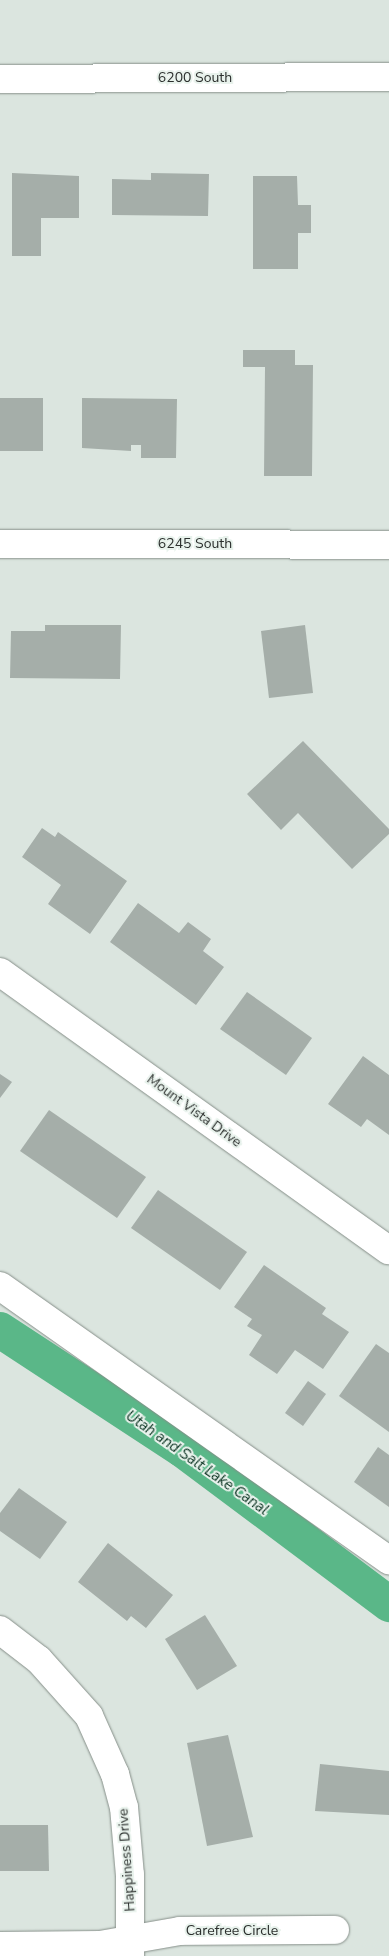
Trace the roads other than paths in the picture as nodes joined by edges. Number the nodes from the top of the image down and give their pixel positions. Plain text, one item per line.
1 (389, 77) edge
2 (0, 79) edge
3 (0, 544) edge
4 (389, 545) edge
5 (0, 972) edge
6 (389, 1250) edge
7 (0, 1286) edge
8 (389, 1560) edge
9 (0, 1630) edge
10 (335, 1930) dead end
11 (0, 1946) edge
12 (130, 1948) edge

1 - 2 street, 6200 South
3 - 4 street, 6245 South
5 - 6 street, Mount Vista Drive
7 - 8 street
9 - 12 street, Happiness Drive
10 - 12 street, Carefree Circle
11 - 12 street, Carefree Circle

